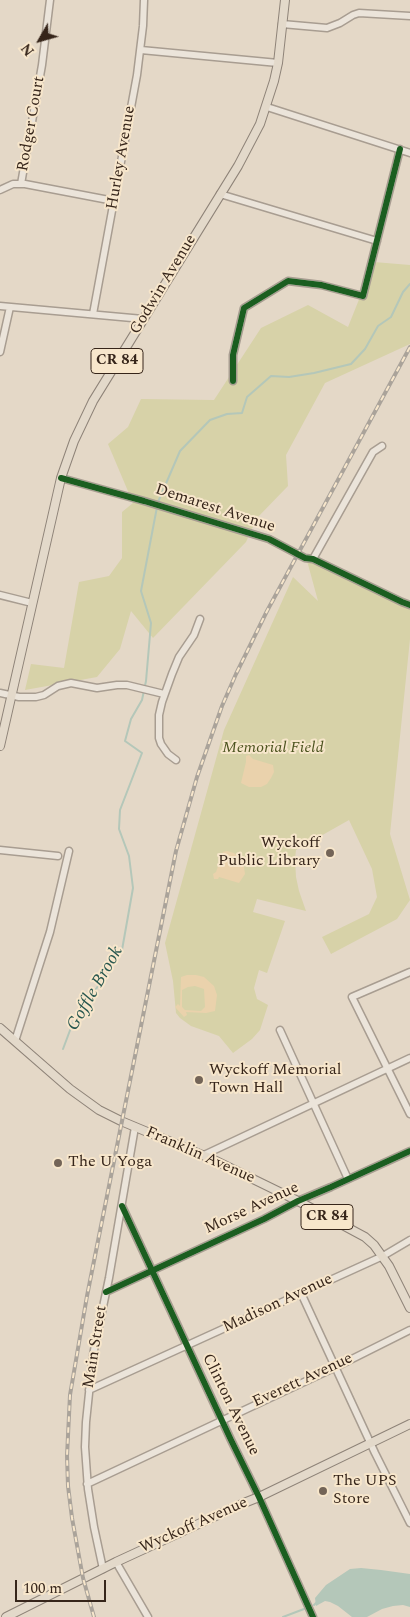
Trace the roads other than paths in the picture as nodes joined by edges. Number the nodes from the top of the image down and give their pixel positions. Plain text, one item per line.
1 (50, 0) edge
2 (144, 0) edge
3 (285, 0) edge
4 (410, 16) edge
5 (282, 24) junction
6 (141, 50) junction
7 (278, 63) junction
8 (267, 107) junction
9 (400, 149) junction
10 (410, 153) edge
11 (21, 184) junction
12 (0, 190) edge
13 (220, 194) junction
14 (114, 201) junction
15 (377, 241) junction
16 (0, 306) edge
17 (10, 306) junction
18 (93, 314) junction
19 (143, 319) junction
20 (0, 352) edge
21 (233, 381) dead end
22 (382, 446) dead end
23 (61, 478) junction
24 (313, 559) junction
25 (0, 595) edge
26 (32, 603) junction
27 (410, 605) edge
28 (200, 618) dead end
29 (0, 693) edge
30 (11, 694) junction
31 (164, 694) junction
32 (0, 746) edge
33 (176, 760) dead end
34 (0, 850) edge
35 (69, 851) dead end
36 (58, 856) dead end
37 (410, 972) edge
38 (0, 1028) edge
39 (280, 1030) dead end
40 (15, 1041) junction
41 (410, 1058) edge
42 (388, 1069) junction
43 (314, 1104) junction
44 (410, 1114) edge
45 (135, 1127) junction
46 (410, 1151) edge
47 (204, 1155) junction
48 (348, 1179) junction
49 (298, 1201) junction
50 (122, 1206) junction
51 (410, 1240) edge
52 (383, 1256) junction
53 (152, 1271) junction
54 (106, 1292) junction
55 (301, 1293) junction
56 (410, 1308) edge
57 (410, 1330) edge
58 (187, 1345) junction
59 (336, 1368) junction
60 (89, 1390) junction
61 (221, 1420) junction
62 (410, 1424) edge
63 (371, 1444) junction
64 (88, 1484) junction
65 (259, 1497) junction
66 (410, 1524) edge
67 (116, 1562) junction
68 (103, 1568) junction
69 (6, 1617) edge
70 (148, 1617) edge
71 (313, 1617) edge

1 - 11 street, Rodger Court
2 - 6 street, Hurley Avenue
3 - 5 main road, Godwin Avenue / CR 84
4 - 5 street
5 - 7 main road, Godwin Avenue / CR 84
6 - 7 street
6 - 14 street, Hurley Avenue
7 - 8 main road, Godwin Avenue / CR 84
8 - 9 street
8 - 13 main road, Godwin Avenue / CR 84
9 - 10 street
9 - 15 street
11 - 12 street
11 - 14 street, Rodger Court
13 - 15 street
13 - 19 main road, Godwin Avenue / CR 84
14 - 18 street, Hurley Avenue
15 - 21 street
16 - 17 street
17 - 18 street
17 - 20 street
18 - 19 street
19 - 23 main road, Godwin Avenue / CR 84
22 - 24 street
23 - 24 street, Demarest Avenue
23 - 26 main road, Godwin Avenue / CR 84
24 - 27 street, Demarest Avenue
25 - 26 street
26 - 30 main road, Godwin Avenue / CR 84
28 - 31 street
29 - 30 street
30 - 31 street
30 - 32 main road, Godwin Avenue / CR 84
31 - 33 street
34 - 36 street
35 - 40 street
37 - 42 street
38 - 40 main road, Franklin Avenue / CR 84
39 - 43 street
40 - 45 main road, Franklin Avenue / CR 84
41 - 42 street
42 - 43 street
42 - 44 street
43 - 47 street
43 - 48 street
45 - 47 main road, Franklin Avenue / CR 84
45 - 50 street, Main Street
46 - 48 street, Morse Avenue
47 - 49 main road, Franklin Avenue / CR 84
48 - 49 street, Morse Avenue
49 - 52 main road, Franklin Avenue / CR 84
49 - 53 street, Morse Avenue
50 - 53 street, Clinton Avenue
50 - 54 street, Main Street
51 - 52 street, Madison Avenue
52 - 55 street, Madison Avenue
52 - 56 main road, Franklin Avenue / CR 84
53 - 54 street, Morse Avenue
53 - 58 street, Clinton Avenue
54 - 60 street, Main Street
55 - 58 street, Madison Avenue
55 - 59 street
57 - 59 street, Everett Avenue
58 - 60 street, Madison Avenue
58 - 61 street, Clinton Avenue
59 - 61 street, Everett Avenue
59 - 63 street
60 - 64 street, Main Street
61 - 64 street, Everett Avenue
61 - 65 street, Clinton Avenue
62 - 63 main road, Wyckoff Avenue
63 - 65 main road, Wyckoff Avenue
63 - 66 street
64 - 68 street, Main Street
65 - 67 main road, Wyckoff Avenue
65 - 71 street, Clinton Avenue
67 - 68 main road, Wyckoff Avenue
67 - 70 street
68 - 69 main road, Wyckoff Avenue

